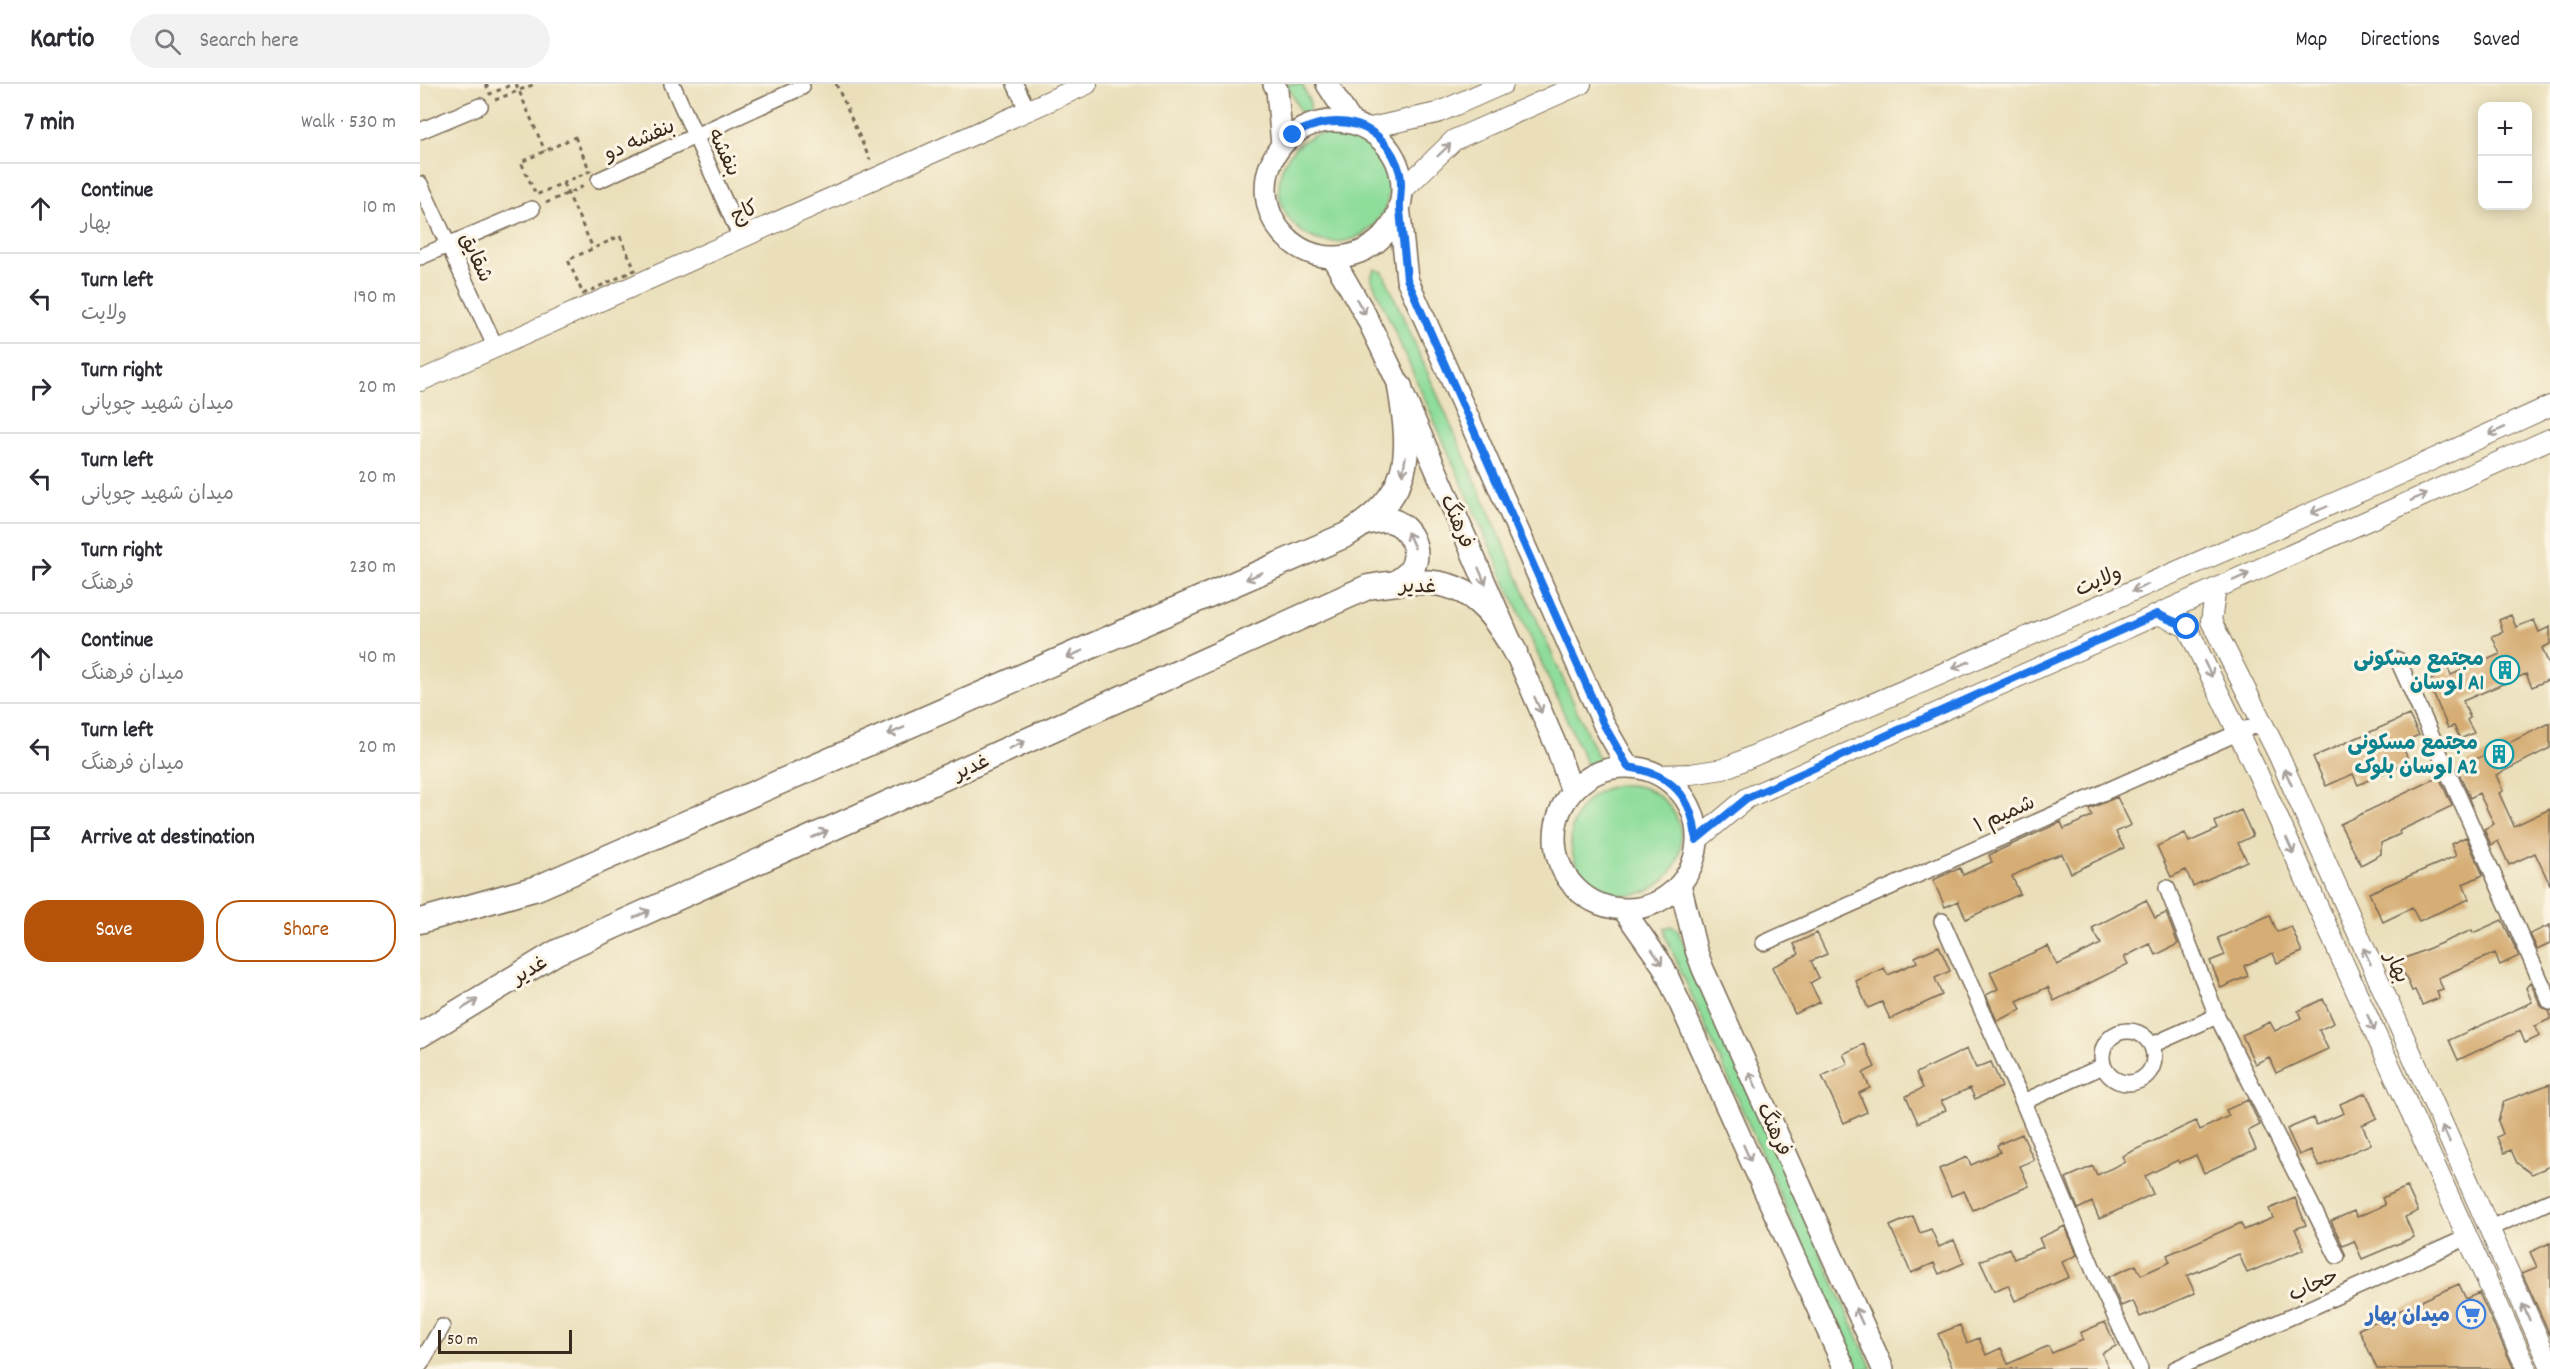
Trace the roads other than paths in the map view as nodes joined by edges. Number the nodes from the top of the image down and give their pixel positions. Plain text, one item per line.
1 (672, 84) edge
2 (1015, 84) edge
3 (1087, 84) edge
4 (1275, 84) edge
5 (1327, 84) edge
6 (1503, 84) edge
7 (1581, 84) edge
8 (802, 87) dead end
9 (480, 106) road end
10 (1028, 111) junction
11 (1359, 126) junction
12 (420, 131) edge
13 (695, 137) junction
14 (1282, 145) junction
15 (599, 180) road end
16 (420, 184) edge
17 (1401, 199) junction
18 (532, 209) road end
19 (741, 238) junction
20 (448, 245) junction
21 (420, 257) edge
22 (1332, 257) junction
23 (496, 348) junction
24 (420, 381) edge
25 (1400, 387) junction
26 (2550, 406) edge
27 (2550, 439) edge
28 (1369, 522) junction
29 (1396, 583) junction
30 (2216, 588) junction
31 (2157, 614) junction
32 (1515, 652) junction
33 (2398, 660) dead end
34 (2262, 722) junction
35 (2238, 733) junction
36 (1628, 767) junction
37 (1658, 775) junction
38 (1572, 792) junction
39 (1696, 840) junction
40 (1680, 884) junction
41 (2167, 888) dead end
42 (1623, 909) junction
43 (420, 921) edge
44 (1941, 921) dead end
45 (1764, 943) dead end
46 (2550, 1002) edge
47 (2217, 1016) junction
48 (420, 1035) edge
49 (2152, 1045) junction
50 (2103, 1066) junction
51 (2023, 1102) junction
52 (2550, 1201) edge
53 (2488, 1229) junction
54 (2468, 1237) junction
55 (2337, 1256) dead end
56 (442, 1327) dead end
57 (420, 1365) edge
58 (2550, 1365) edge
59 (1845, 1369) edge
60 (1882, 1369) edge
61 (2140, 1369) edge
62 (2175, 1369) edge
63 (2527, 1369) edge

1 - 13 street, بنفشه
2 - 10 street
3 - 10 street, کاج
4 - 14 main road
5 - 11 main road
6 - 11 street
17 -> 7 street
8 - 13 street, بنفشه دو
9 - 12 street
10 - 19 street, کاج
11 - 14 main road
11 - 17 main road
13 - 15 street, بنفشه دو
13 - 19 street, بنفشه
14 - 22 main road
16 - 20 street, شقایق
17 - 22 main road
17 - 36 main road
18 - 20 street
19 - 23 street, کاج
20 - 21 street
20 - 23 street, شقایق
22 -> 25 main road, فرهنگ
23 - 24 street, کاج
25 -> 28 main road
25 -> 32 main road, فرهنگ
26 -> 37 street, ولایت
30 -> 27 street
29 -> 28 main road
28 -> 43 main road
29 - 32 main road, غدیر
48 -> 29 main road, غدیر
30 - 31 street
30 - 34 street, بهار
31 -> 35 street
31 - 39 street
32 -> 38 main road, فرهنگ
33 - 46 street
34 - 35 street, شمیم ۱
53 -> 34 street, بهار
35 - 45 street, شمیم ۱
35 -> 54 street
36 - 37 main road
36 - 38 main road
37 - 39 main road
38 - 42 main road
39 - 40 main road
40 - 42 main road
60 -> 40 main road, فرهنگ
41 - 47 street
42 -> 59 main road, فرهنگ
44 - 51 street
47 - 49 street
47 - 55 street
49 - 50 street
49 - 50 street
50 - 51 street
51 - 61 street
52 - 53 street
58 -> 53 street, بهار
54 - 62 street, حجاب
54 - 63 street
56 - 57 street

